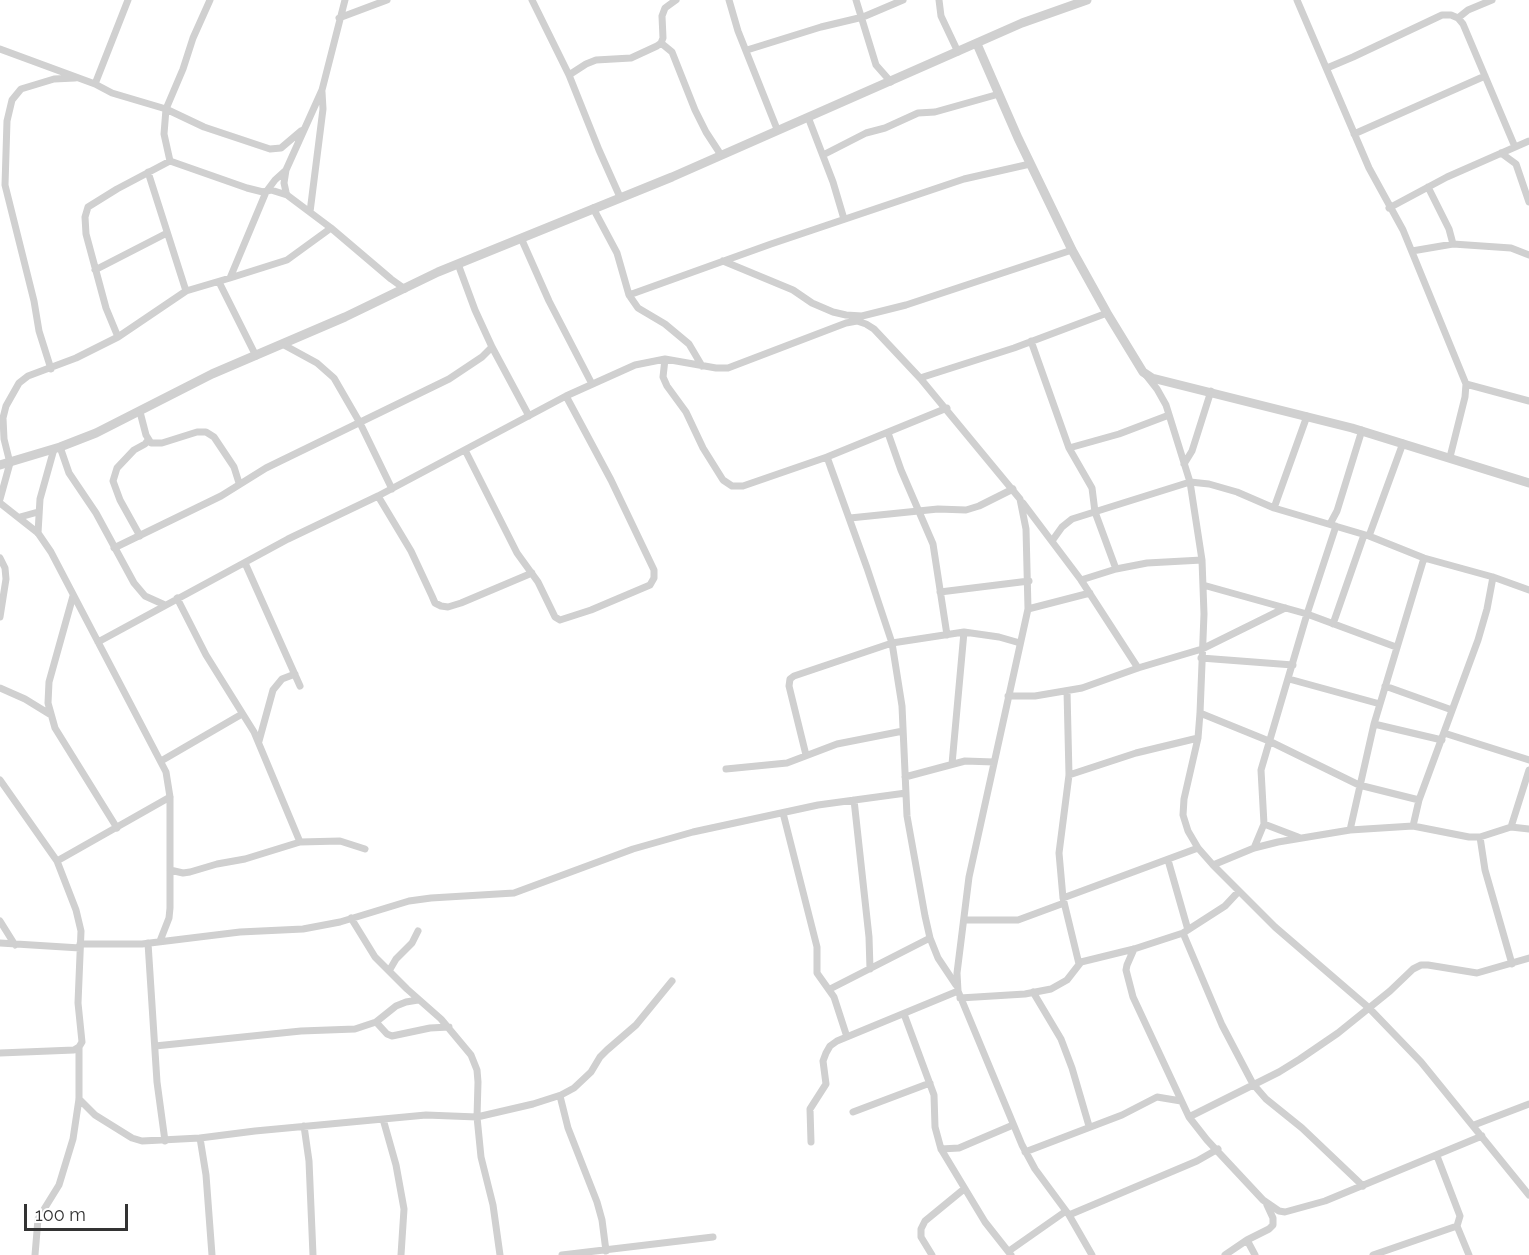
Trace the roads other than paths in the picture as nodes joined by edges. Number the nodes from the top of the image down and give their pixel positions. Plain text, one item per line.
1 (128, 0) edge
2 (210, 0) edge
3 (345, 0) edge
4 (387, 0) edge
5 (532, 0) edge
6 (675, 0) edge
7 (729, 0) edge
8 (856, 0) edge
9 (903, 0) edge
10 (939, 0) edge
11 (1087, 0) edge
12 (1297, 0) edge
13 (1492, 0) edge
14 (863, 17) junction
15 (339, 18) junction
16 (1458, 18) junction
17 (661, 43) junction
18 (977, 44) junction
19 (0, 49) edge
20 (747, 50) junction
21 (958, 52) junction
22 (1327, 68) junction
23 (569, 75) junction
24 (1485, 76) junction
25 (75, 78) junction
26 (891, 82) junction
27 (95, 84) junction
28 (322, 90) junction
29 (999, 94) junction
30 (166, 110) junction
31 (808, 117) junction
32 (306, 128) junction
33 (777, 129) junction
34 (1354, 134) junction
35 (1529, 141) edge
36 (1515, 147) junction
37 (1501, 153) junction
38 (721, 155) junction
39 (823, 155) junction
40 (170, 161) junction
41 (1030, 164) junction
42 (286, 170) junction
43 (148, 172) junction
44 (1428, 187) junction
45 (266, 192) junction
46 (287, 195) junction
47 (620, 197) junction
48 (1529, 202) edge
49 (592, 208) junction
50 (1389, 208) junction
51 (310, 212) junction
52 (844, 219) junction
53 (331, 228) junction
54 (167, 233) junction
55 (520, 238) junction
56 (1453, 244) junction
57 (1072, 250) junction
58 (1412, 251) junction
59 (1529, 255) edge
60 (723, 261) junction
61 (458, 264) junction
62 (95, 270) junction
63 (230, 278) junction
64 (219, 282) junction
65 (405, 289) junction
66 (186, 291) junction
67 (629, 295) junction
68 (1107, 313) junction
69 (118, 337) junction
70 (1031, 341) junction
71 (284, 345) junction
72 (492, 347) junction
73 (256, 356) junction
74 (664, 359) junction
75 (702, 366) junction
76 (51, 369) junction
77 (1143, 372) junction
78 (920, 378) junction
79 (592, 384) junction
80 (1466, 384) junction
81 (1210, 391) junction
82 (566, 396) junction
83 (1529, 401) edge
84 (946, 408) junction
85 (140, 412) junction
86 (1169, 415) junction
87 (529, 416) junction
88 (1307, 416) junction
89 (360, 423) junction
90 (1362, 430) junction
91 (888, 433) junction
92 (2, 437) edge
93 (148, 440) junction
94 (1403, 443) junction
95 (57, 448) junction
96 (1069, 448) junction
97 (465, 450) junction
98 (827, 457) junction
99 (1450, 457) junction
100 (5, 464) edge
101 (1184, 464) junction
102 (1190, 482) junction
103 (239, 483) junction
104 (1529, 483) edge
105 (392, 489) junction
106 (1013, 489) junction
107 (378, 496) junction
108 (1020, 499) junction
109 (0, 501) edge
110 (1274, 508) junction
111 (919, 511) junction
112 (38, 512) junction
113 (1095, 512) junction
114 (20, 517) junction
115 (850, 518) junction
116 (1333, 525) junction
117 (38, 533) junction
118 (140, 536) junction
119 (1366, 536) junction
120 (1052, 541) junction
121 (114, 548) junction
122 (0, 558) edge
123 (1424, 558) junction
124 (1202, 560) junction
125 (245, 563) junction
126 (1116, 569) junction
127 (532, 573) junction
128 (1493, 577) junction
129 (1081, 580) junction
130 (1029, 581) junction
131 (1203, 585) junction
132 (1529, 590) edge
133 (940, 592) junction
134 (1090, 593) junction
135 (73, 596) junction
136 (177, 598) junction
137 (165, 604) junction
138 (1285, 608) junction
139 (1028, 609) junction
140 (1307, 614) junction
141 (0, 617) edge
142 (1333, 624) junction
143 (964, 632) junction
144 (947, 635) junction
145 (98, 642) junction
146 (892, 643) junction
147 (1020, 643) junction
148 (1396, 647) junction
149 (1202, 650) junction
150 (1202, 658) junction
151 (1293, 665) junction
152 (1138, 668) junction
153 (295, 674) junction
154 (1289, 679) junction
155 (300, 686) dead end
156 (1385, 686) junction
157 (0, 688) edge
158 (1067, 691) junction
159 (1008, 696) junction
160 (1380, 704) junction
161 (1452, 710) junction
162 (1200, 712) junction
163 (242, 714) junction
164 (51, 716) junction
165 (1374, 724) junction
166 (903, 731) junction
167 (1443, 737) junction
168 (1198, 738) junction
169 (259, 741) junction
170 (1269, 741) junction
171 (806, 755) junction
172 (1529, 760) edge
173 (161, 761) junction
174 (994, 762) junction
175 (952, 764) junction
176 (726, 769) dead end
177 (1529, 770) edge
178 (1069, 775) junction
179 (905, 777) junction
180 (0, 780) edge
181 (1359, 785) junction
182 (906, 793) junction
183 (170, 797) junction
184 (854, 800) junction
185 (1419, 800) junction
186 (783, 813) junction
187 (1264, 824) junction
188 (1413, 826) junction
189 (1511, 827) junction
190 (117, 828) junction
191 (1529, 829) edge
192 (1350, 830) junction
193 (1298, 837) junction
194 (1480, 837) junction
195 (300, 842) junction
196 (1198, 848) junction
197 (365, 849) dead end
198 (1254, 849) junction
199 (1168, 860) junction
200 (57, 861) junction
201 (1214, 865) junction
202 (170, 870) junction
203 (1239, 891) junction
204 (1063, 901) junction
205 (351, 918) junction
206 (964, 920) junction
207 (0, 921) edge
208 (418, 931) dead end
209 (1186, 932) junction
210 (930, 939) junction
211 (160, 941) junction
212 (0, 943) edge
213 (148, 943) junction
214 (15, 945) junction
215 (80, 946) junction
216 (1134, 949) junction
217 (1529, 958) edge
218 (1079, 964) junction
219 (1512, 964) junction
220 (870, 969) junction
221 (389, 971) junction
222 (672, 981) dead end
223 (830, 990) junction
224 (959, 992) junction
225 (1033, 992) junction
226 (418, 1000) junction
227 (1369, 1008) junction
228 (904, 1014) junction
229 (376, 1022) junction
230 (448, 1027) junction
231 (847, 1037) junction
232 (155, 1046) junction
233 (79, 1047) junction
234 (0, 1053) edge
235 (930, 1083) junction
236 (1253, 1084) junction
237 (560, 1096) junction
238 (79, 1099) junction
239 (1181, 1101) junction
240 (1529, 1104) edge
241 (853, 1112) dead end
242 (477, 1117) junction
243 (1189, 1117) junction
244 (383, 1119) junction
245 (1013, 1125) junction
246 (1474, 1125) junction
247 (303, 1126) junction
248 (1089, 1126) junction
249 (1482, 1136) junction
250 (200, 1138) junction
251 (165, 1141) junction
252 (811, 1142) dead end
253 (941, 1149) junction
254 (1218, 1149) junction
255 (1026, 1152) junction
256 (1437, 1156) junction
257 (1363, 1186) junction
258 (964, 1189) junction
259 (1529, 1195) edge
260 (1263, 1200) junction
261 (1285, 1212) junction
262 (1068, 1213) junction
263 (1273, 1225) junction
264 (1457, 1226) junction
265 (713, 1238) dead end
266 (1247, 1240) junction
267 (606, 1251) junction
268 (620, 1252) edge
269 (1091, 1252) edge
270 (1010, 1253) edge
271 (35, 1255) edge
272 (212, 1255) edge
273 (313, 1255) edge
274 (401, 1255) edge
275 (500, 1255) edge
276 (562, 1255) edge
277 (932, 1255) edge
278 (1083, 1255) edge
279 (1225, 1255) edge
280 (1255, 1255) edge
281 (1373, 1255) edge
282 (1469, 1255) edge

1 - 27 street
2 - 30 street
3 - 15 street
4 - 15 street
5 - 23 street
6 - 17 street
7 - 20 street
8 - 14 street
9 - 14 street
10 - 21 street
11 - 18 street
12 - 22 street
13 - 16 street
14 - 20 street
14 - 26 street
15 - 28 street
16 - 22 street
16 - 24 street
17 - 23 street
17 - 38 street
18 - 21 street
18 - 29 street
19 - 25 street
20 - 33 street
21 - 26 street
22 - 34 street
23 - 47 street
24 - 34 street
24 - 36 street
25 - 27 street
25 - 76 street
26 - 31 street
27 - 30 street
28 - 32 street
28 - 51 street
29 - 39 street
29 - 41 street
30 - 32 street
30 - 40 street
31 - 33 street
31 - 39 street
32 - 42 street
33 - 38 street
34 - 50 street
35 - 36 street
36 - 37 street
37 - 44 street
37 - 48 street
38 - 47 street
39 - 52 street
40 - 43 street
40 - 45 street
41 - 52 street
41 - 57 street
42 - 45 street
42 - 46 street
43 - 54 street
43 - 62 street
44 - 50 street
44 - 56 street
45 - 46 street
45 - 63 street
46 - 51 street
47 - 49 street
49 - 55 street
49 - 67 street
50 - 58 street
51 - 53 street
52 - 60 street
53 - 63 street
53 - 65 street
54 - 62 street
54 - 66 street
55 - 61 street
55 - 79 street
56 - 58 street
56 - 59 street
57 - 60 street
57 - 68 street
58 - 80 street
60 - 67 street
61 - 65 street
61 - 72 street
62 - 69 street
63 - 64 street
64 - 66 street
64 - 73 street
65 - 71 street
66 - 69 street
67 - 75 street
68 - 70 street
68 - 77 street
69 - 76 street
70 - 78 street
70 - 96 street
71 - 73 street
71 - 89 street
72 - 87 street
72 - 89 street
73 - 85 street
74 - 75 street
74 - 79 street
74 - 98 street
75 - 78 street
76 - 92 street
77 - 81 street
77 - 86 street
78 - 84 street
79 - 82 street
80 - 83 street
80 - 99 street
81 - 88 street
81 - 101 street
82 - 87 street
82 - 127 street
84 - 91 street
84 - 106 street
85 - 93 street
85 - 95 street
86 - 96 street
86 - 101 street
87 - 97 street
88 - 90 street
88 - 110 street
89 - 103 street
89 - 105 street
90 - 94 street
90 - 116 street
91 - 98 street
91 - 111 street
92 - 100 street
93 - 103 street
93 - 118 street
94 - 99 street
94 - 119 street
95 - 100 street
95 - 112 street
95 - 121 street
96 - 113 street
97 - 105 street
97 - 127 street
98 - 115 street
99 - 104 street
100 - 109 street
101 - 102 street
102 - 110 street
102 - 113 street
102 - 124 street
103 - 118 street
105 - 107 street
106 - 108 street
106 - 111 street
107 - 125 street
107 - 127 street
108 - 120 street
108 - 130 street
109 - 114 street
110 - 116 street
111 - 115 street
111 - 133 street
112 - 114 street
112 - 117 street
113 - 120 street
113 - 126 street
114 - 117 street
115 - 146 street
116 - 119 street
116 - 140 street
117 - 135 street
118 - 121 street
119 - 123 street
119 - 142 street
120 - 129 street
121 - 137 street
122 - 141 street
123 - 128 street
123 - 148 street
124 - 126 street
124 - 131 street
125 - 136 street
125 - 153 street
126 - 129 street
128 - 132 street
128 - 161 street
129 - 134 street
130 - 133 street
130 - 139 street
131 - 138 street
131 - 149 street
133 - 144 street
134 - 139 street
134 - 152 street
135 - 145 street
135 - 164 street
136 - 137 street
136 - 163 street
137 - 145 street
138 - 140 street
138 - 149 street
139 - 147 street
140 - 142 street
140 - 151 street
142 - 148 street
143 - 144 street
143 - 147 street
143 - 175 street
144 - 146 street
145 - 173 street
146 - 166 street
146 - 171 street
147 - 159 street
148 - 156 street
149 - 150 street
149 - 152 street
150 - 151 street
150 - 162 street
151 - 154 street
152 - 158 street
153 - 155 street
153 - 169 street
154 - 160 street
154 - 170 street
156 - 160 street
156 - 161 street
157 - 164 street
158 - 159 street
158 - 178 street
159 - 174 street
160 - 165 street
161 - 167 street
162 - 168 street
162 - 170 street
163 - 169 street
163 - 173 street
164 - 190 street
165 - 167 street
165 - 181 street
166 - 171 street
166 - 179 street
167 - 172 street
167 - 185 street
168 - 178 street
168 - 196 street
169 - 195 street
170 - 181 street
170 - 187 street
171 - 176 street
173 - 183 street
174 - 175 street
174 - 206 street
175 - 179 street
177 - 189 street
178 - 204 street
179 - 182 street
180 - 200 street
181 - 185 street
181 - 192 street
182 - 184 street
182 - 210 street
183 - 190 street
183 - 202 street
184 - 186 street
184 - 220 street
185 - 188 street
186 - 205 street
186 - 223 street
187 - 193 street
187 - 198 street
188 - 192 street
188 - 194 street
189 - 191 street
189 - 194 street
190 - 200 street
192 - 193 street
193 - 198 street
194 - 219 street
195 - 197 street
195 - 202 street
196 - 199 street
196 - 201 street
198 - 201 street
199 - 204 street
199 - 209 street
200 - 215 street
201 - 203 street
202 - 211 street
203 - 209 street
203 - 227 street
204 - 206 street
204 - 218 street
205 - 211 street
205 - 221 street
206 - 224 street
207 - 214 street
208 - 221 street
209 - 216 street
209 - 236 street
210 - 220 street
210 - 224 street
211 - 213 street
212 - 214 street
213 - 215 street
213 - 232 street
214 - 215 street
215 - 233 street
216 - 218 street
216 - 239 street
217 - 219 street
218 - 225 street
219 - 227 street
220 - 223 street
221 - 226 street
222 - 237 street
223 - 231 street
224 - 225 street
224 - 228 street
224 - 245 street
225 - 248 street
226 - 229 street
226 - 230 street
227 - 236 street
227 - 246 street
228 - 231 street
228 - 235 street
229 - 230 street
229 - 232 street
230 - 242 street
231 - 252 street
232 - 251 street
233 - 234 street
233 - 238 street
235 - 241 street
235 - 253 street
236 - 243 street
236 - 257 street
237 - 242 street
237 - 267 street
238 - 251 street
238 - 271 street
239 - 243 street
239 - 248 street
240 - 246 street
242 - 244 street
242 - 275 street
243 - 254 street
244 - 247 street
244 - 274 street
245 - 253 street
245 - 255 street
246 - 249 street
247 - 250 street
247 - 273 street
248 - 255 street
249 - 256 street
249 - 259 street
250 - 251 street
250 - 272 street
253 - 258 street
254 - 260 street
254 - 262 street
255 - 262 street
256 - 257 street
256 - 264 street
257 - 261 street
258 - 270 street
258 - 277 street
260 - 261 street
260 - 263 street
261 - 263 street
262 - 269 street
262 - 270 street
263 - 266 street
264 - 281 street
264 - 282 street
265 - 268 street
266 - 279 street
266 - 280 street
267 - 268 street
267 - 276 street
269 - 278 street

